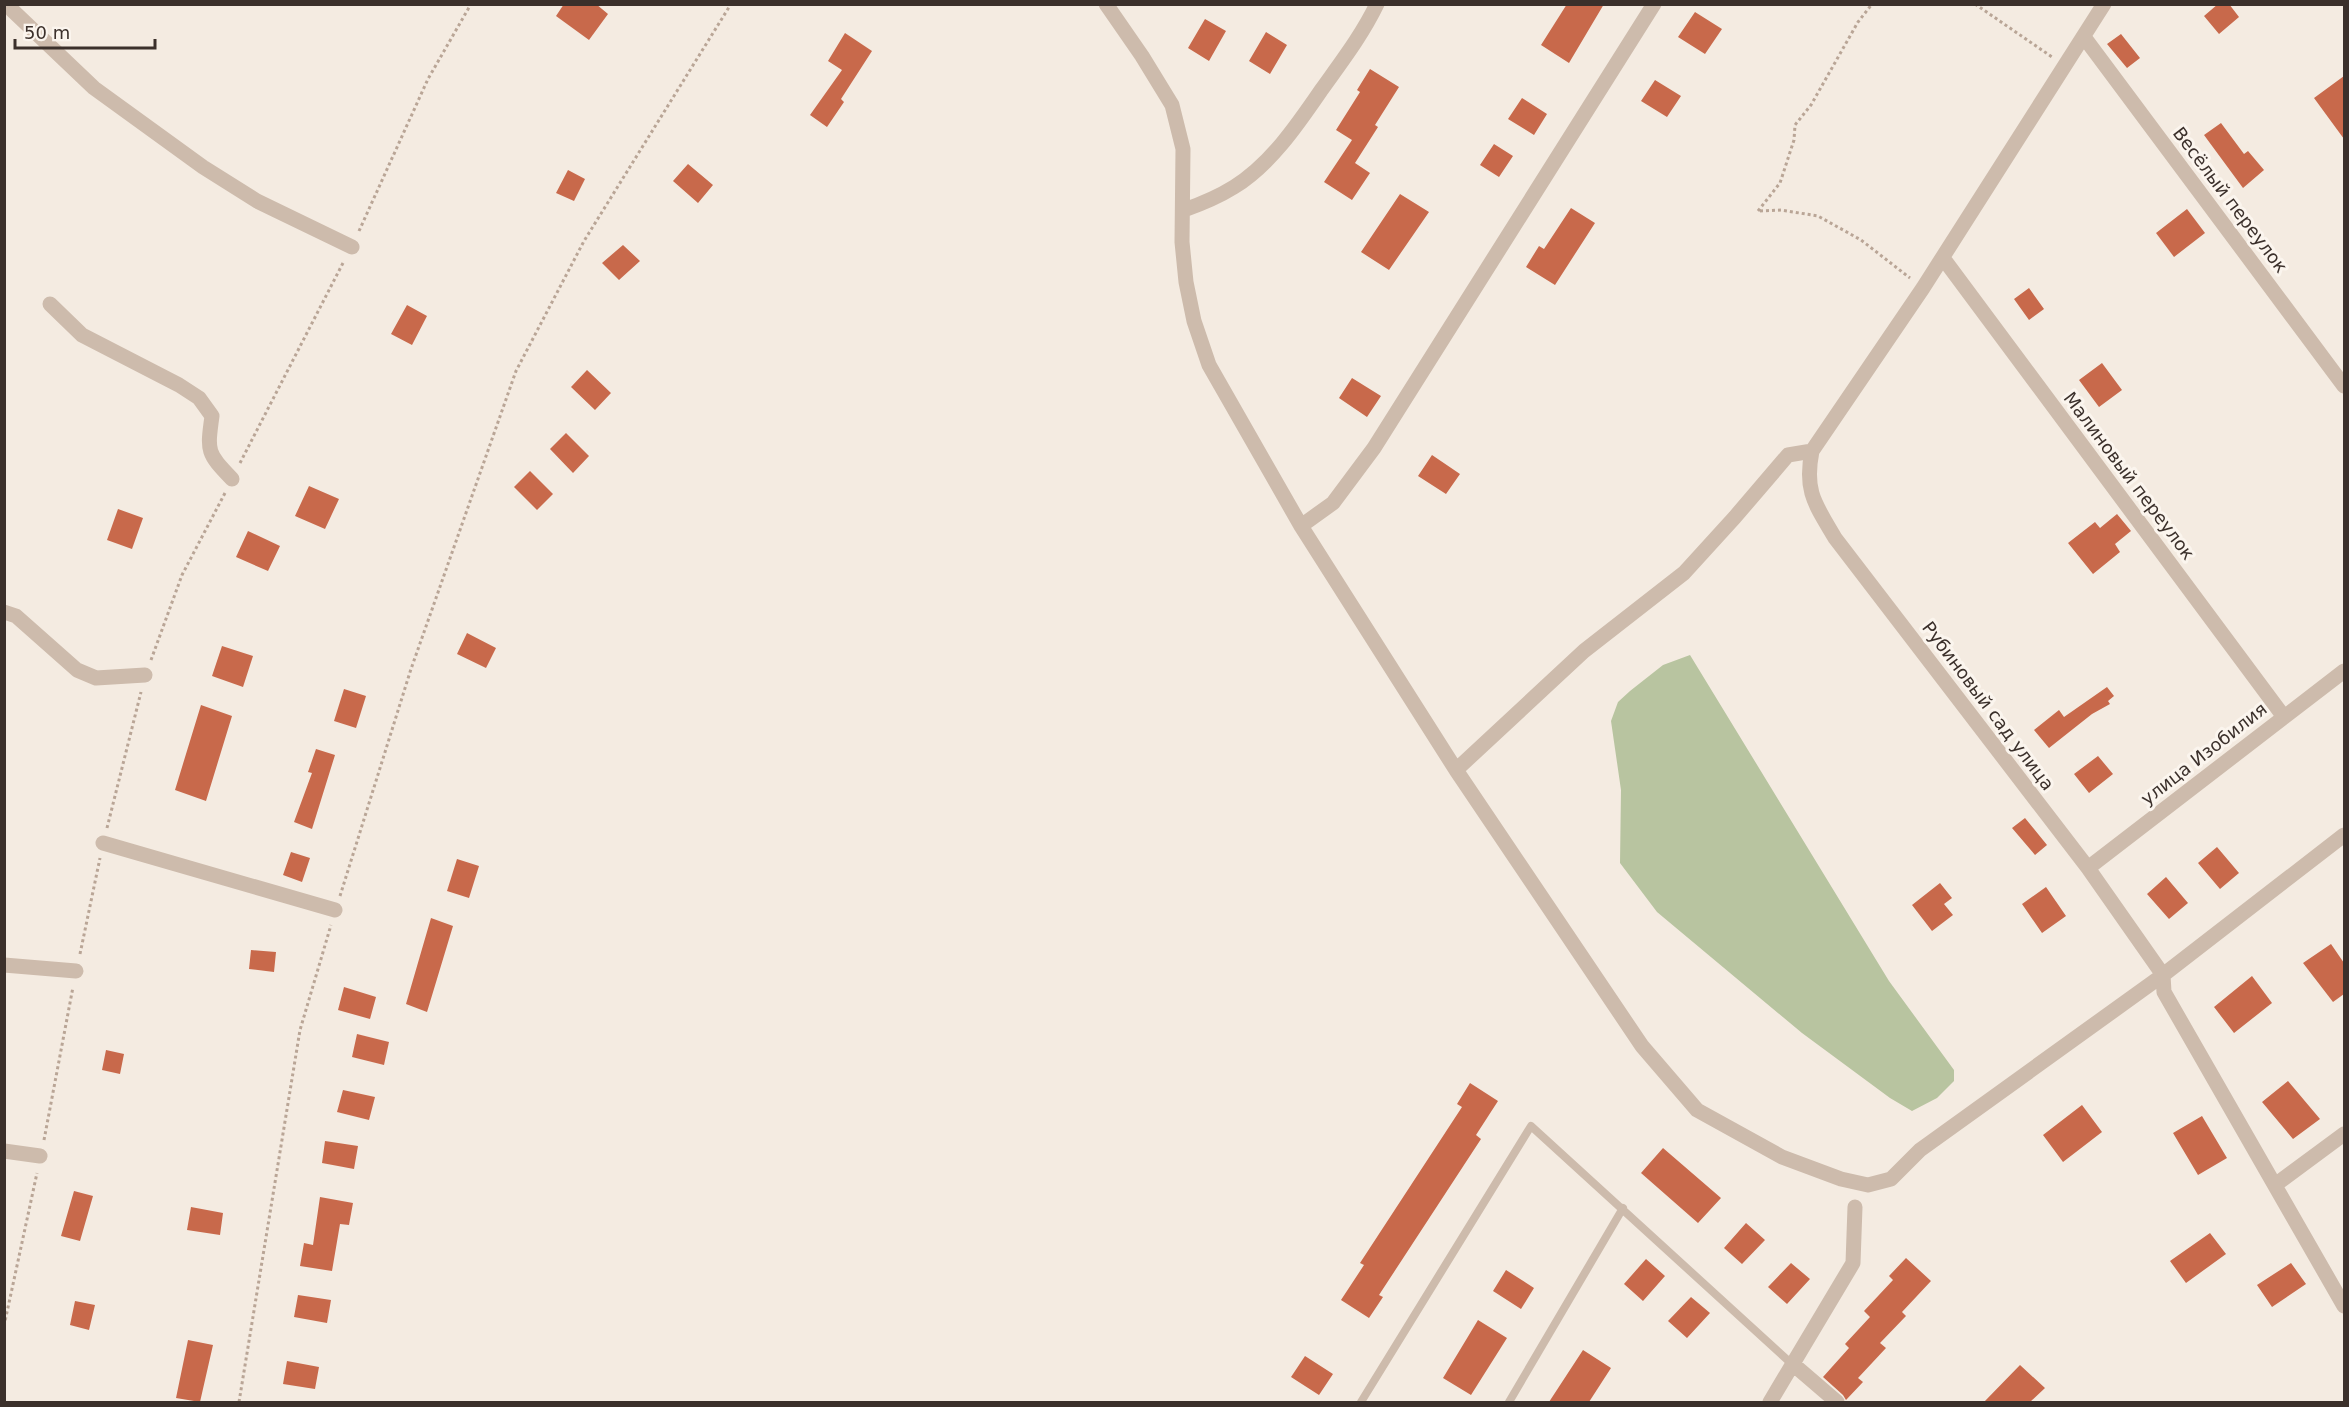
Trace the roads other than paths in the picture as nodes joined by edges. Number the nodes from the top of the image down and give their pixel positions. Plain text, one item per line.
1 (1106, 4) edge
2 (1377, 4) edge
3 (1654, 4) edge
4 (2104, 4) edge
5 (12, 10) dead end
6 (2084, 37) junction
7 (1184, 210) junction
8 (352, 247) road end
9 (1943, 258) junction
10 (50, 304) dead end
11 (2344, 386) edge
12 (1812, 451) junction
13 (232, 479) road end
14 (1301, 525) junction
15 (4, 612) edge
16 (2344, 671) edge
17 (145, 675) road end
18 (2284, 717) junction
19 (1456, 770) junction
20 (2344, 835) edge
21 (103, 843) road end
22 (2088, 868) junction
23 (335, 910) road end
24 (4, 964) edge
25 (76, 971) road end
26 (2163, 975) junction
27 (2344, 1134) edge
28 (4, 1151) edge
29 (40, 1156) road end
30 (2275, 1185) junction
31 (1855, 1207) dead end
32 (1623, 1208) junction
33 (2344, 1306) edge
34 (1794, 1365) junction
35 (1361, 1402) edge
36 (1509, 1402) edge
37 (1770, 1402) edge
38 (1837, 1402) edge

1 - 7 street
2 - 7 street
3 - 14 street
4 - 6 street
5 - 8 street
6 - 9 street
6 - 11 street, Весёлый переулок
7 - 14 street
9 - 12 street
9 - 18 street, Малиновый переулок
10 - 13 street
12 - 19 street
12 - 22 street, Рубиновый сад улица
14 - 19 street
15 - 17 street
16 - 18 street, улица Изобилия
18 - 22 street, улица Изобилия
19 - 26 street
20 - 26 street
21 - 23 street
22 - 26 street, Рубиновый сад улица
24 - 25 street
26 - 30 street
27 - 30 street
28 - 29 street
30 - 33 street
31 - 34 street
32 - 34 lane
32 - 35 lane
32 - 36 lane
34 - 37 street
34 - 38 street

